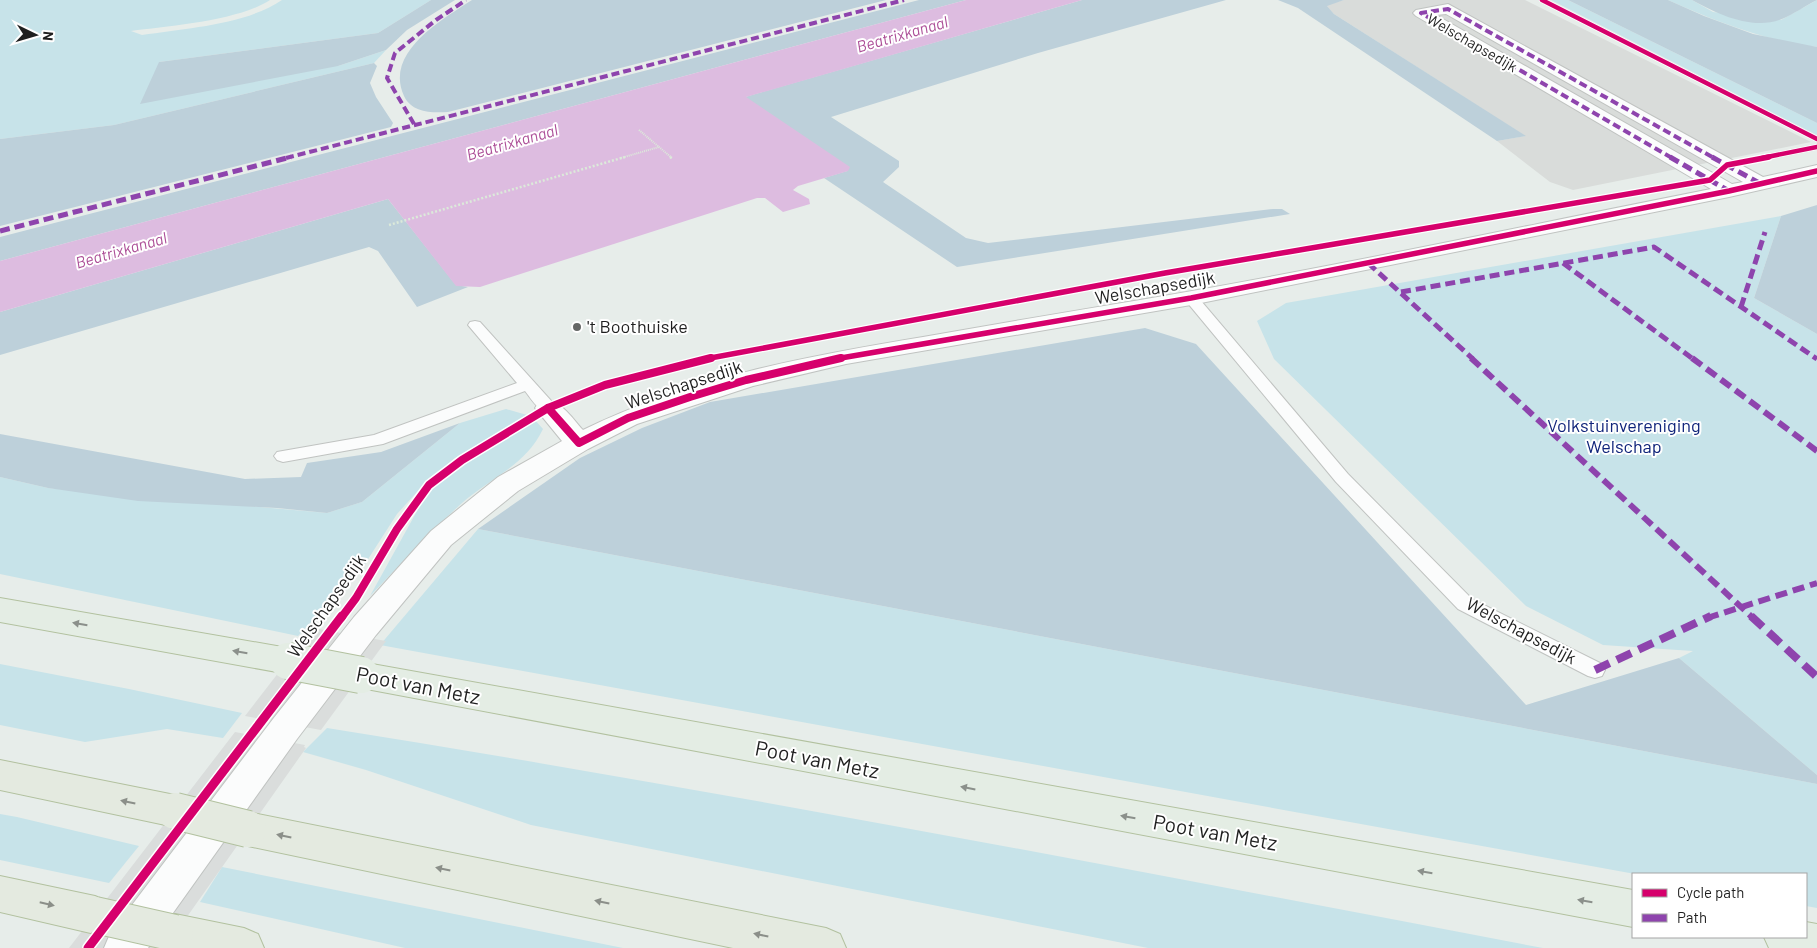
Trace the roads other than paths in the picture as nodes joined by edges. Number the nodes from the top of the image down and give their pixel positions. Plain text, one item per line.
1 (1817, 171) edge
2 (1761, 184) junction
3 (1729, 190) junction
4 (1191, 298) junction
5 (475, 325) dead end
6 (527, 385) junction
7 (548, 408) joint
8 (579, 443) junction
9 (283, 456) dead end
10 (0, 610) edge
11 (1595, 670) dead end
12 (0, 775) edge
13 (0, 894) edge
14 (1632, 909) edge
15 (1790, 938) edge
16 (1817, 943) edge
17 (124, 948) edge
18 (244, 948) edge
19 (826, 948) edge

1 - 2 street, Welschapsedijk
2 - 3 street, Welschapsedijk
2 - 3 street, Welschapsedijk
3 - 4 street, Welschapsedijk
4 - 8 street, Welschapsedijk
4 - 11 lane, Welschapsedijk
5 - 6 lane
6 - 7 lane
6 - 9 lane
7 - 8 street
8 - 17 street, Welschapsedijk
14 -> 10 highway, Poot van Metz, bridge
19 -> 12 highway, bridge
13 -> 18 highway, bridge
15 - 16 highway

